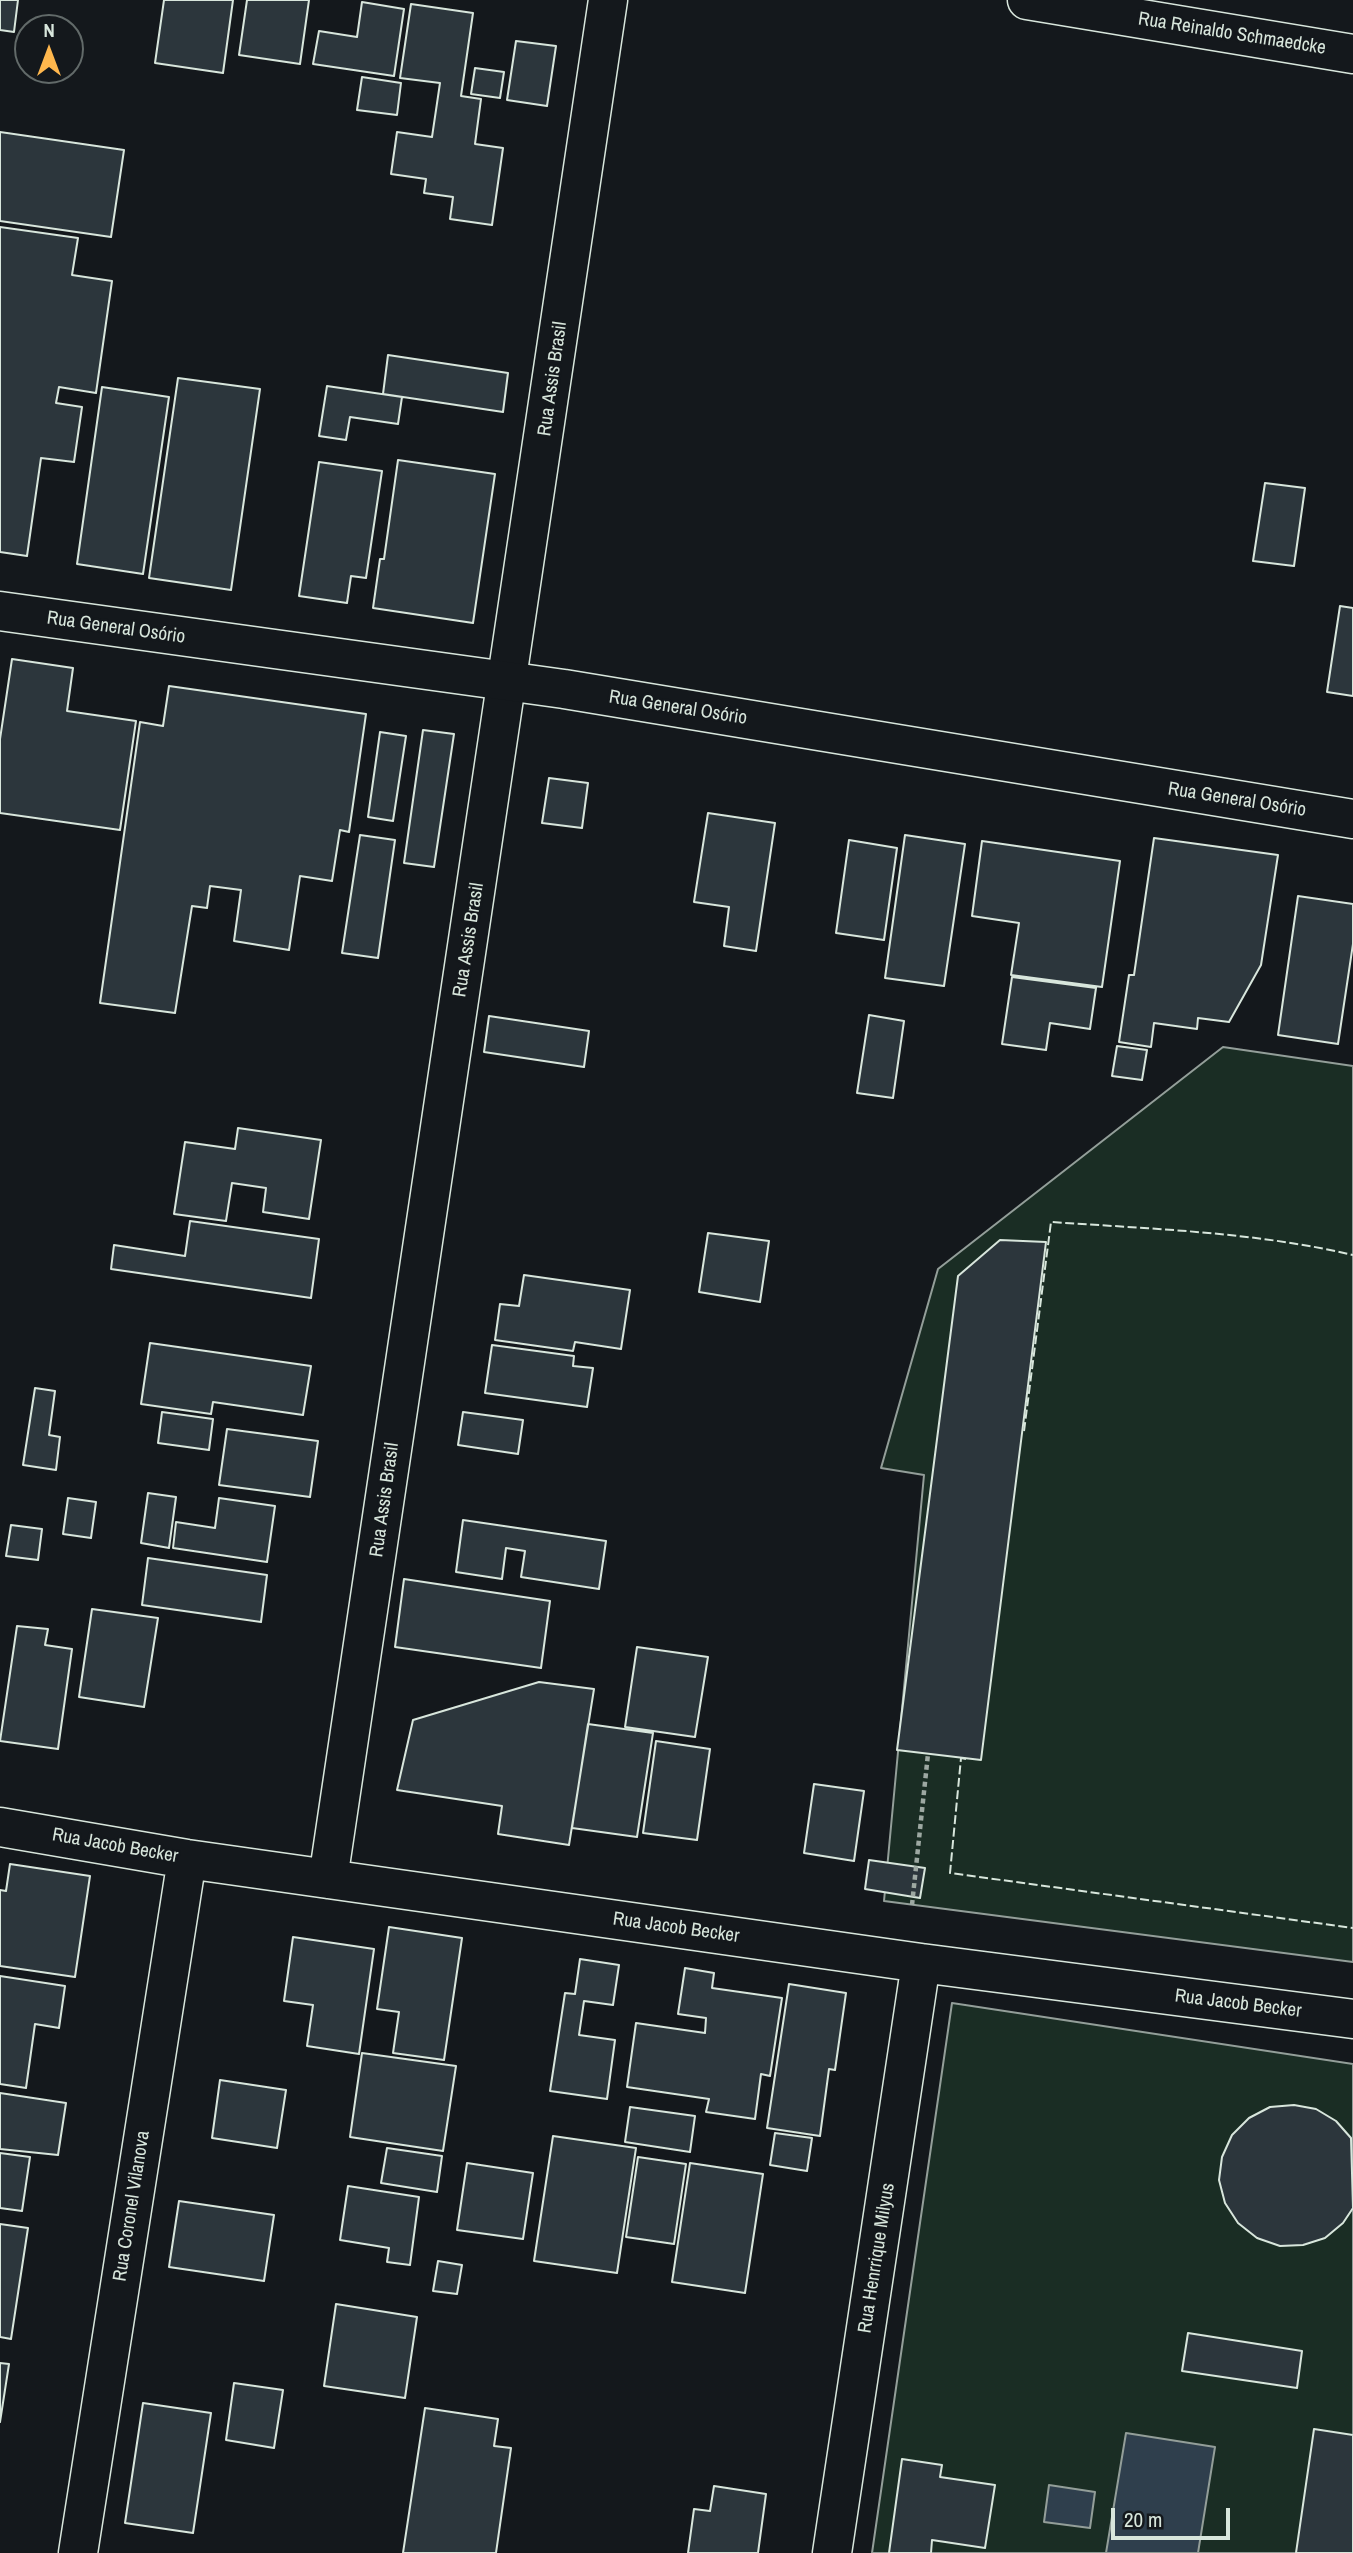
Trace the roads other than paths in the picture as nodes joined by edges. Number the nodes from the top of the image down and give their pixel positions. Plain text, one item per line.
1 (608, 0) edge
2 (1027, 0) edge
3 (1216, 16) edge
4 (1353, 54) edge
5 (0, 611) edge
6 (508, 683) junction
7 (1353, 820) edge
8 (0, 1827) edge
9 (187, 1858) junction
10 (328, 1879) junction
11 (922, 1963) junction
12 (1353, 2019) edge
13 (78, 2553) edge
14 (832, 2553) edge

1 - 6 street, Rua Assis Brasil
2 - 3 street, Rua Reinaldo Schmaedcke
3 - 4 street, Rua Reinaldo Schmaedcke
5 - 6 street, Rua General Osório
6 - 7 street, Rua General Osório
6 - 10 street, Rua Assis Brasil
8 - 9 street, Rua Jacob Becker
9 - 10 street, Rua Jacob Becker
9 - 13 street, Rua Coronel Vilanova
10 - 11 street, Rua Jacob Becker
11 - 12 street, Rua Jacob Becker
11 - 14 street, Rua Henrrique Milyus

